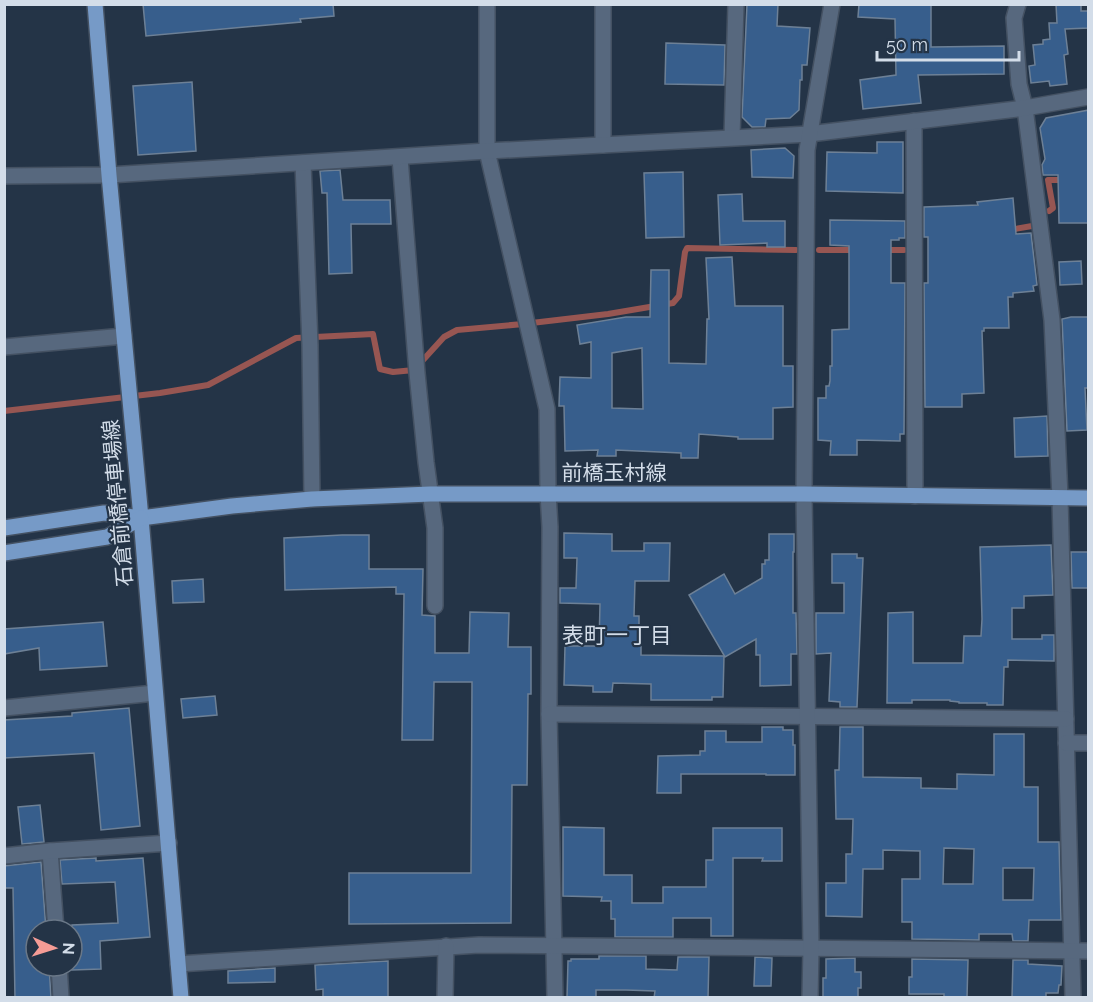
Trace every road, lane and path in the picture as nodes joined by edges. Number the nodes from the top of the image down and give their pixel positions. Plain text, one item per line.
1 (95, 4) edge
2 (486, 4) edge
3 (603, 4) edge
4 (736, 4) edge
5 (832, 4) edge
6 (1018, 4) edge
7 (1089, 97) edge
8 (1025, 108) junction
9 (914, 121) junction
10 (809, 134) junction
11 (732, 137) junction
12 (603, 145) junction
13 (487, 151) junction
14 (400, 158) junction
15 (303, 163) junction
16 (109, 175) junction
17 (4, 176) edge
18 (124, 336) junction
19 (4, 347) edge
20 (430, 494) junction
21 (548, 494) junction
22 (804, 494) junction
23 (915, 496) junction
24 (1060, 498) junction
25 (1089, 498) edge
26 (312, 499) junction
27 (141, 518) junction
28 (4, 528) edge
29 (4, 553) edge
30 (435, 606) dead end
31 (155, 693) junction
32 (4, 708) edge
33 (549, 714) junction
34 (807, 717) junction
35 (1066, 719) junction
36 (1089, 743) edge
37 (1066, 744) junction
38 (169, 843) junction
39 (50, 851) junction
40 (4, 856) edge
41 (55, 918) edge
42 (446, 946) junction
43 (555, 947) junction
44 (811, 948) junction
45 (1072, 951) junction
46 (1089, 951) edge
47 (178, 964) junction
48 (60, 978) edge
49 (62, 998) edge
50 (181, 998) edge
51 (445, 998) edge
52 (555, 998) edge
53 (810, 998) edge
54 (1073, 998) edge

1 - 16 main road, 石倉前橋停車場線
2 - 13 street
3 - 12 street
4 - 11 street
5 - 10 street
6 - 8 street
7 - 8 street
8 - 9 street
8 - 24 street
9 - 10 street
9 - 23 street
10 - 11 street
10 - 22 street
11 - 12 street
12 - 13 street
13 - 14 street
13 - 21 street
14 - 15 street
14 - 20 street
15 - 16 street
15 - 26 street
16 - 17 street
16 - 18 main road, 石倉前橋停車場線
18 - 19 street
18 - 27 main road, 石倉前橋停車場線
20 - 21 main road, 前橋玉村線
20 - 26 main road, 前橋玉村線
20 - 30 street
21 - 22 main road, 前橋玉村線
21 - 33 street
22 - 23 main road, 前橋玉村線
22 - 34 street
23 - 24 main road, 前橋玉村線
24 - 25 main road, 前橋玉村線
24 - 35 street
26 - 27 main road, 前橋玉村線
27 - 28 main road, 前橋玉村線
27 - 29 main road, 前橋玉村線
27 - 31 main road, 石倉前橋停車場線
31 - 32 street
31 - 38 main road, 石倉前橋停車場線
33 - 34 street
33 - 43 street
34 - 35 street
34 - 44 street
35 - 37 street
36 - 37 street
37 - 45 street
38 - 39 street
38 - 47 main road, 石倉前橋停車場線
39 - 40 street
39 - 41 street
42 - 43 street
42 - 47 street
42 - 51 street
43 - 44 street
43 - 52 street
44 - 45 street
44 - 53 street
45 - 46 street
45 - 54 street
47 - 50 main road, 石倉前橋停車場線
48 - 49 street

